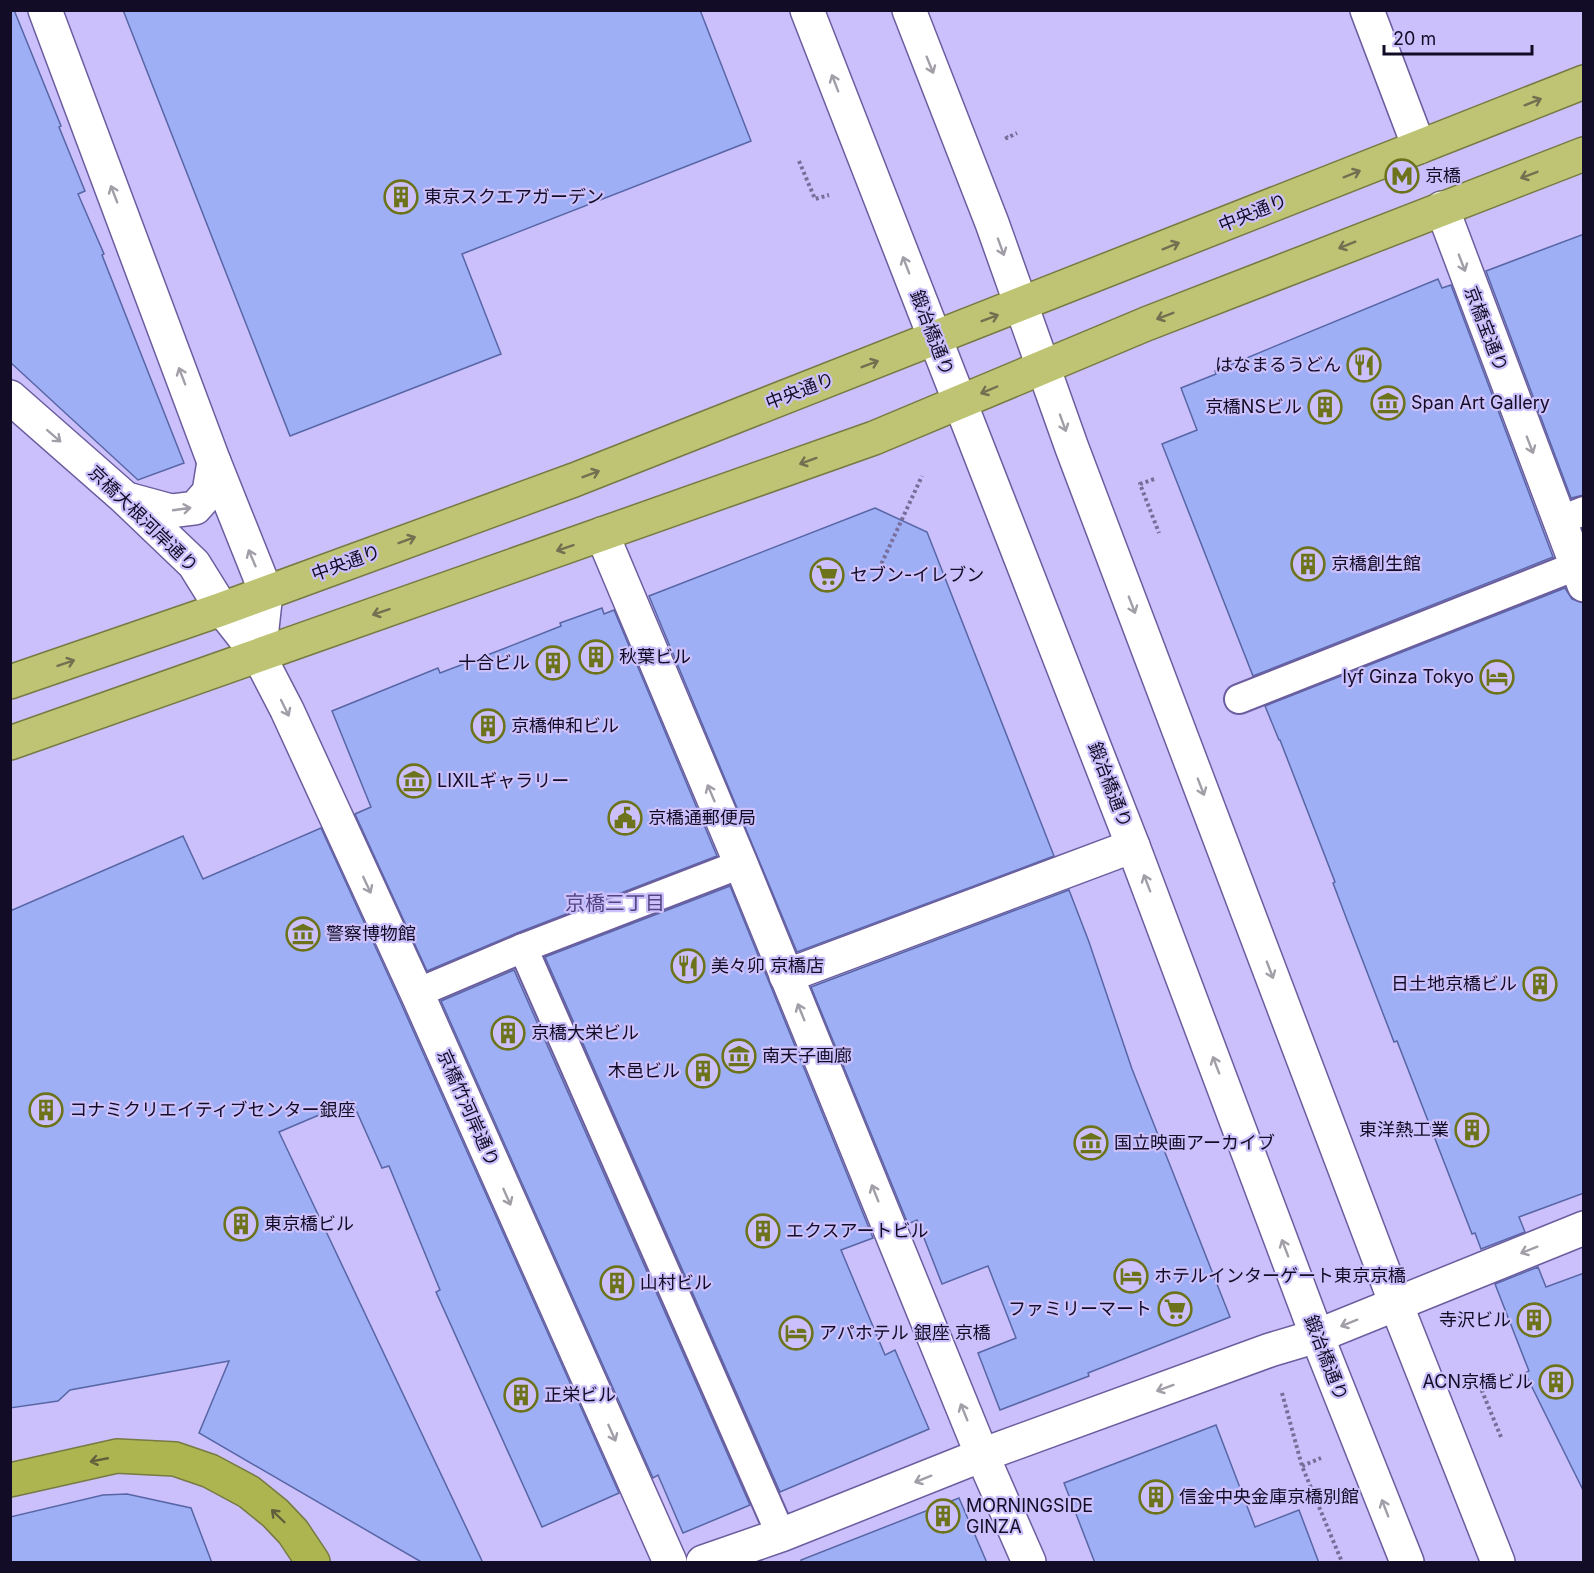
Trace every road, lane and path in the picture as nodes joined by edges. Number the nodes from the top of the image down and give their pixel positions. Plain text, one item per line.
1 (45, 10) edge
2 (807, 10) edge
3 (909, 10) edge
4 (1367, 10) edge
5 (1584, 82) edge
6 (1419, 147) junction
7 (1584, 154) edge
8 (800, 161) dead end
9 (829, 195) dead end
10 (1442, 208) junction
11 (1022, 305) junction
12 (935, 339) junction
13 (1043, 368) junction
14 (10, 397) edge
15 (959, 403) junction
16 (214, 462) junction
17 (922, 476) dead end
18 (1155, 479) dead end
19 (125, 498) junction
20 (1571, 516) edge
21 (1159, 533) dead end
22 (602, 534) junction
23 (879, 569) dead end
24 (1580, 575) edge
25 (266, 592) junction
26 (222, 609) junction
27 (259, 656) junction
28 (10, 682) edge
29 (1239, 699) dead end
30 (10, 743) edge
31 (1133, 846) junction
32 (741, 864) junction
33 (523, 948) junction
34 (786, 976) junction
35 (417, 993) junction
36 (1584, 1228) edge
37 (1396, 1304) junction
38 (1317, 1336) junction
39 (1503, 1383) dead end
40 (1282, 1393) dead end
41 (1501, 1437) dead end
42 (982, 1455) junction
43 (10, 1480) edge
44 (781, 1535) junction
45 (313, 1563) edge
46 (670, 1563) edge
47 (703, 1563) edge
48 (1029, 1563) edge
49 (1342, 1563) edge
50 (1407, 1563) edge
51 (1498, 1563) edge

16 -> 1 street
12 -> 2 street, 鍛冶橋通り
3 -> 11 street
4 - 6 street
6 -> 5 highway, 中央通り
11 -> 6 highway, 中央通り
7 -> 10 highway
8 - 9 path
10 -> 13 highway
10 -> 20 street, 京橋宝通り
12 -> 11 highway, 中央通り
11 - 13 street
12 - 15 street, 鍛冶橋通り
25 -> 12 highway, 中央通り
13 -> 15 highway
13 -> 37 street
14 -> 19 street, 京橋大根河岸通り
15 -> 22 highway
15 - 31 street, 鍛冶橋通り
19 -> 16 street
25 -> 16 street
17 - 23 path
18 - 21 path
19 - 26 street, 京橋大根河岸通り
20 - 24 street, 京橋宝通り
22 -> 27 highway
32 -> 22 street
24 - 29 lane
25 - 26 highway, 中央通り
25 - 27 street
26 - 27 street, 京橋大根河岸通り
28 -> 26 highway, 中央通り
27 - 30 highway
27 -> 35 street, 京橋竹河岸通り
31 - 34 street
38 -> 31 street, 鍛冶橋通り
32 - 33 lane
32 - 34 street
33 - 35 lane
33 - 44 lane
42 -> 34 street
35 -> 46 street, 京橋竹河岸通り
36 -> 37 street
37 -> 38 street
37 - 51 street
38 -> 42 street
50 -> 38 street, 鍛冶橋通り
39 - 41 path
40 - 49 path
42 -> 44 street
42 - 48 street
45 -> 43 highway
44 - 47 street

